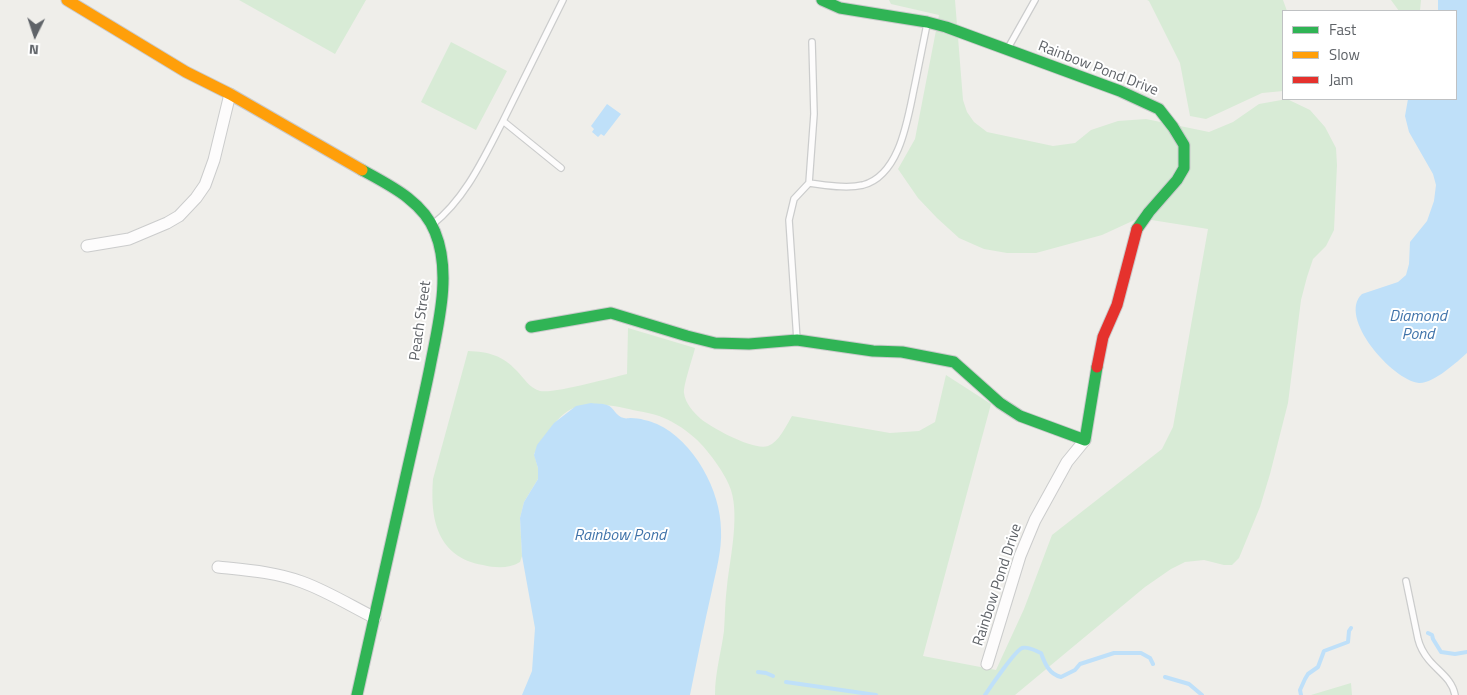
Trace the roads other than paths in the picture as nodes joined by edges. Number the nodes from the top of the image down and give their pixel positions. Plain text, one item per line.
1 (67, 0) edge
2 (563, 0) edge
3 (822, 0) edge
4 (1035, 0) edge
5 (927, 22) junction
6 (812, 42) dead end
7 (1007, 50) junction
8 (230, 94) junction
9 (503, 121) junction
10 (561, 168) dead end
11 (809, 183) junction
12 (431, 226) junction
13 (87, 246) dead end
14 (531, 328) dead end
15 (797, 340) junction
16 (1085, 440) junction
17 (218, 568) dead end
18 (1406, 581) dead end
19 (375, 618) junction
20 (987, 664) dead end
21 (357, 695) edge
22 (1456, 695) edge

1 - 8 street, Peach Street
2 - 9 lane
3 - 5 street, Rainbow Pond Drive
4 - 7 lane
5 - 7 street, Rainbow Pond Drive
5 - 11 lane
6 - 11 lane
7 - 16 street, Rainbow Pond Drive
8 - 12 street, Peach Street
8 - 13 street
9 - 10 lane
9 - 12 lane
11 - 15 lane
12 - 19 street, Peach Street
14 - 15 street
15 - 16 street
16 - 20 street, Rainbow Pond Drive
17 - 19 street
18 - 22 lane
19 - 21 street, Peach Street

